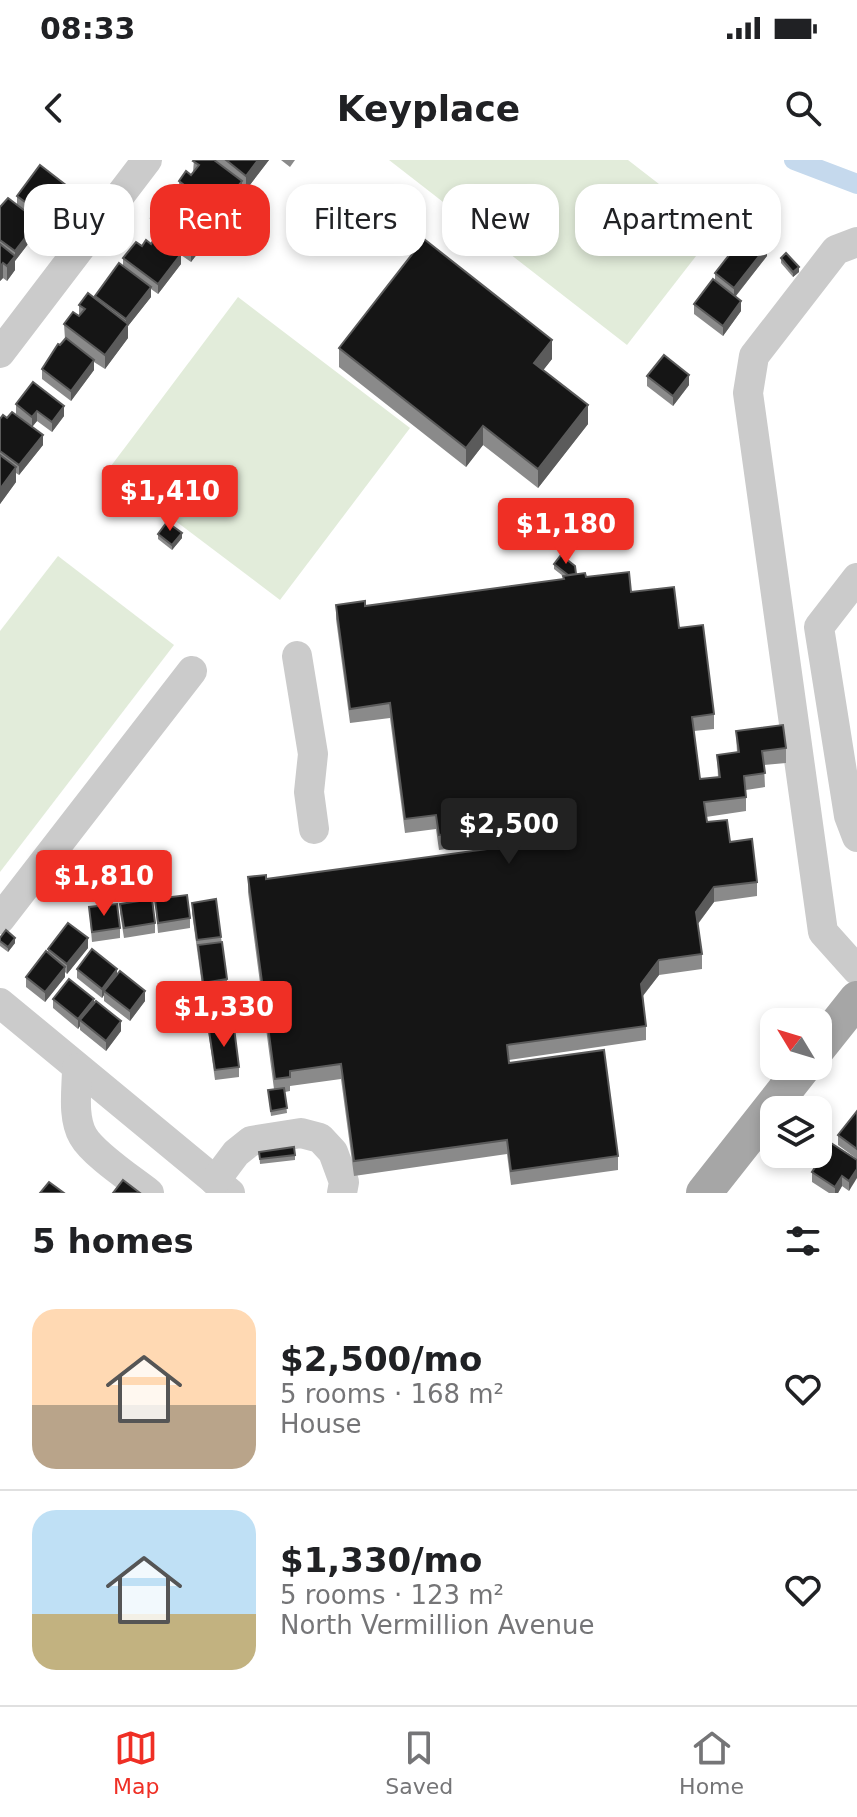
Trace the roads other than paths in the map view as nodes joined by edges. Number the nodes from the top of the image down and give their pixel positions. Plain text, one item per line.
1 (147, 160) edge
2 (857, 242) edge
3 (0, 353) edge
4 (857, 578) edge
5 (297, 656) dead end
6 (192, 671) dead end
7 (314, 829) dead end
8 (857, 837) edge
9 (0, 919) edge
10 (857, 970) edge
11 (857, 999) edge
12 (0, 1003) edge
13 (832, 1030) edge
14 (77, 1068) junction
15 (793, 1080) edge
16 (222, 1187) edge
17 (149, 1193) edge
18 (342, 1193) edge
19 (704, 1193) edge

1 - 3 street
2 - 10 street
4 - 8 street
5 - 7 street
6 - 9 street
11 - 13 main road
12 - 14 street
14 - 16 street
14 - 17 street
15 - 19 main road
16 - 18 street

